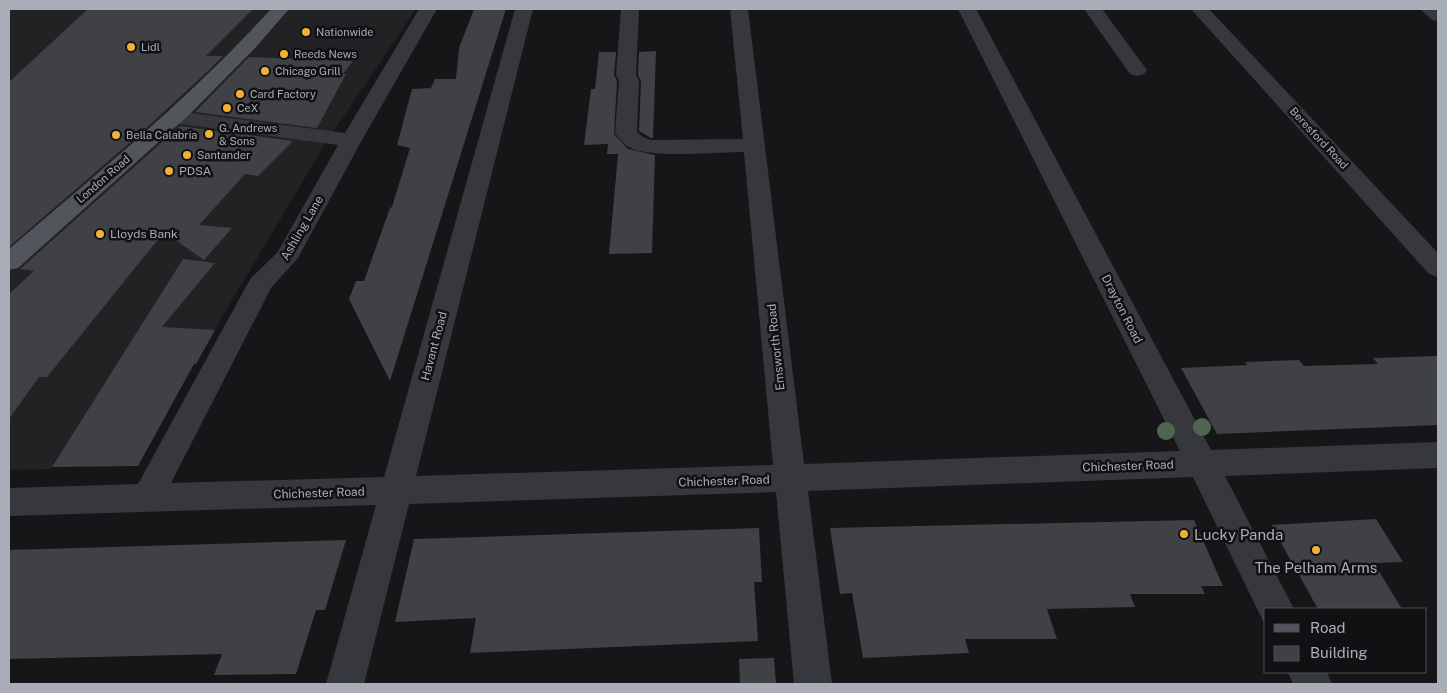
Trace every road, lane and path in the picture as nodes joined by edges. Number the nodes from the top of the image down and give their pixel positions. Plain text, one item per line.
1 (280, 9) edge
2 (428, 9) edge
3 (524, 9) edge
4 (630, 9) edge
5 (739, 9) edge
6 (967, 9) edge
7 (1093, 9) edge
8 (1200, 9) edge
9 (1429, 9) edge
10 (1438, 16) edge
11 (1137, 70) dead end
12 (174, 117) junction
13 (351, 140) junction
14 (754, 145) junction
15 (9, 262) edge
16 (1438, 268) edge
17 (1438, 455) edge
18 (1202, 463) junction
19 (790, 478) junction
20 (396, 491) junction
21 (146, 498) junction
22 (9, 502) edge
23 (1275, 608) edge
24 (345, 684) edge
25 (813, 684) edge

1 - 12 main road, London Road
2 - 13 street, Ashling Lane
3 - 20 street, Havant Road
4 - 14 street
5 - 14 street, Emsworth Road
6 - 18 street, Drayton Road
7 - 11 street
8 - 16 street, Beresford Road
9 - 10 street
12 - 13 street
12 - 15 main road, London Road
13 - 21 street, Ashling Lane
14 - 19 street, Emsworth Road
17 - 18 street, Chichester Road
18 - 19 street, Chichester Road
18 - 23 street, Drayton Road
19 - 20 street, Chichester Road
19 - 25 street, Emsworth Road
20 - 21 street, Chichester Road
20 - 24 street, Havant Road
21 - 22 street, Chichester Road

